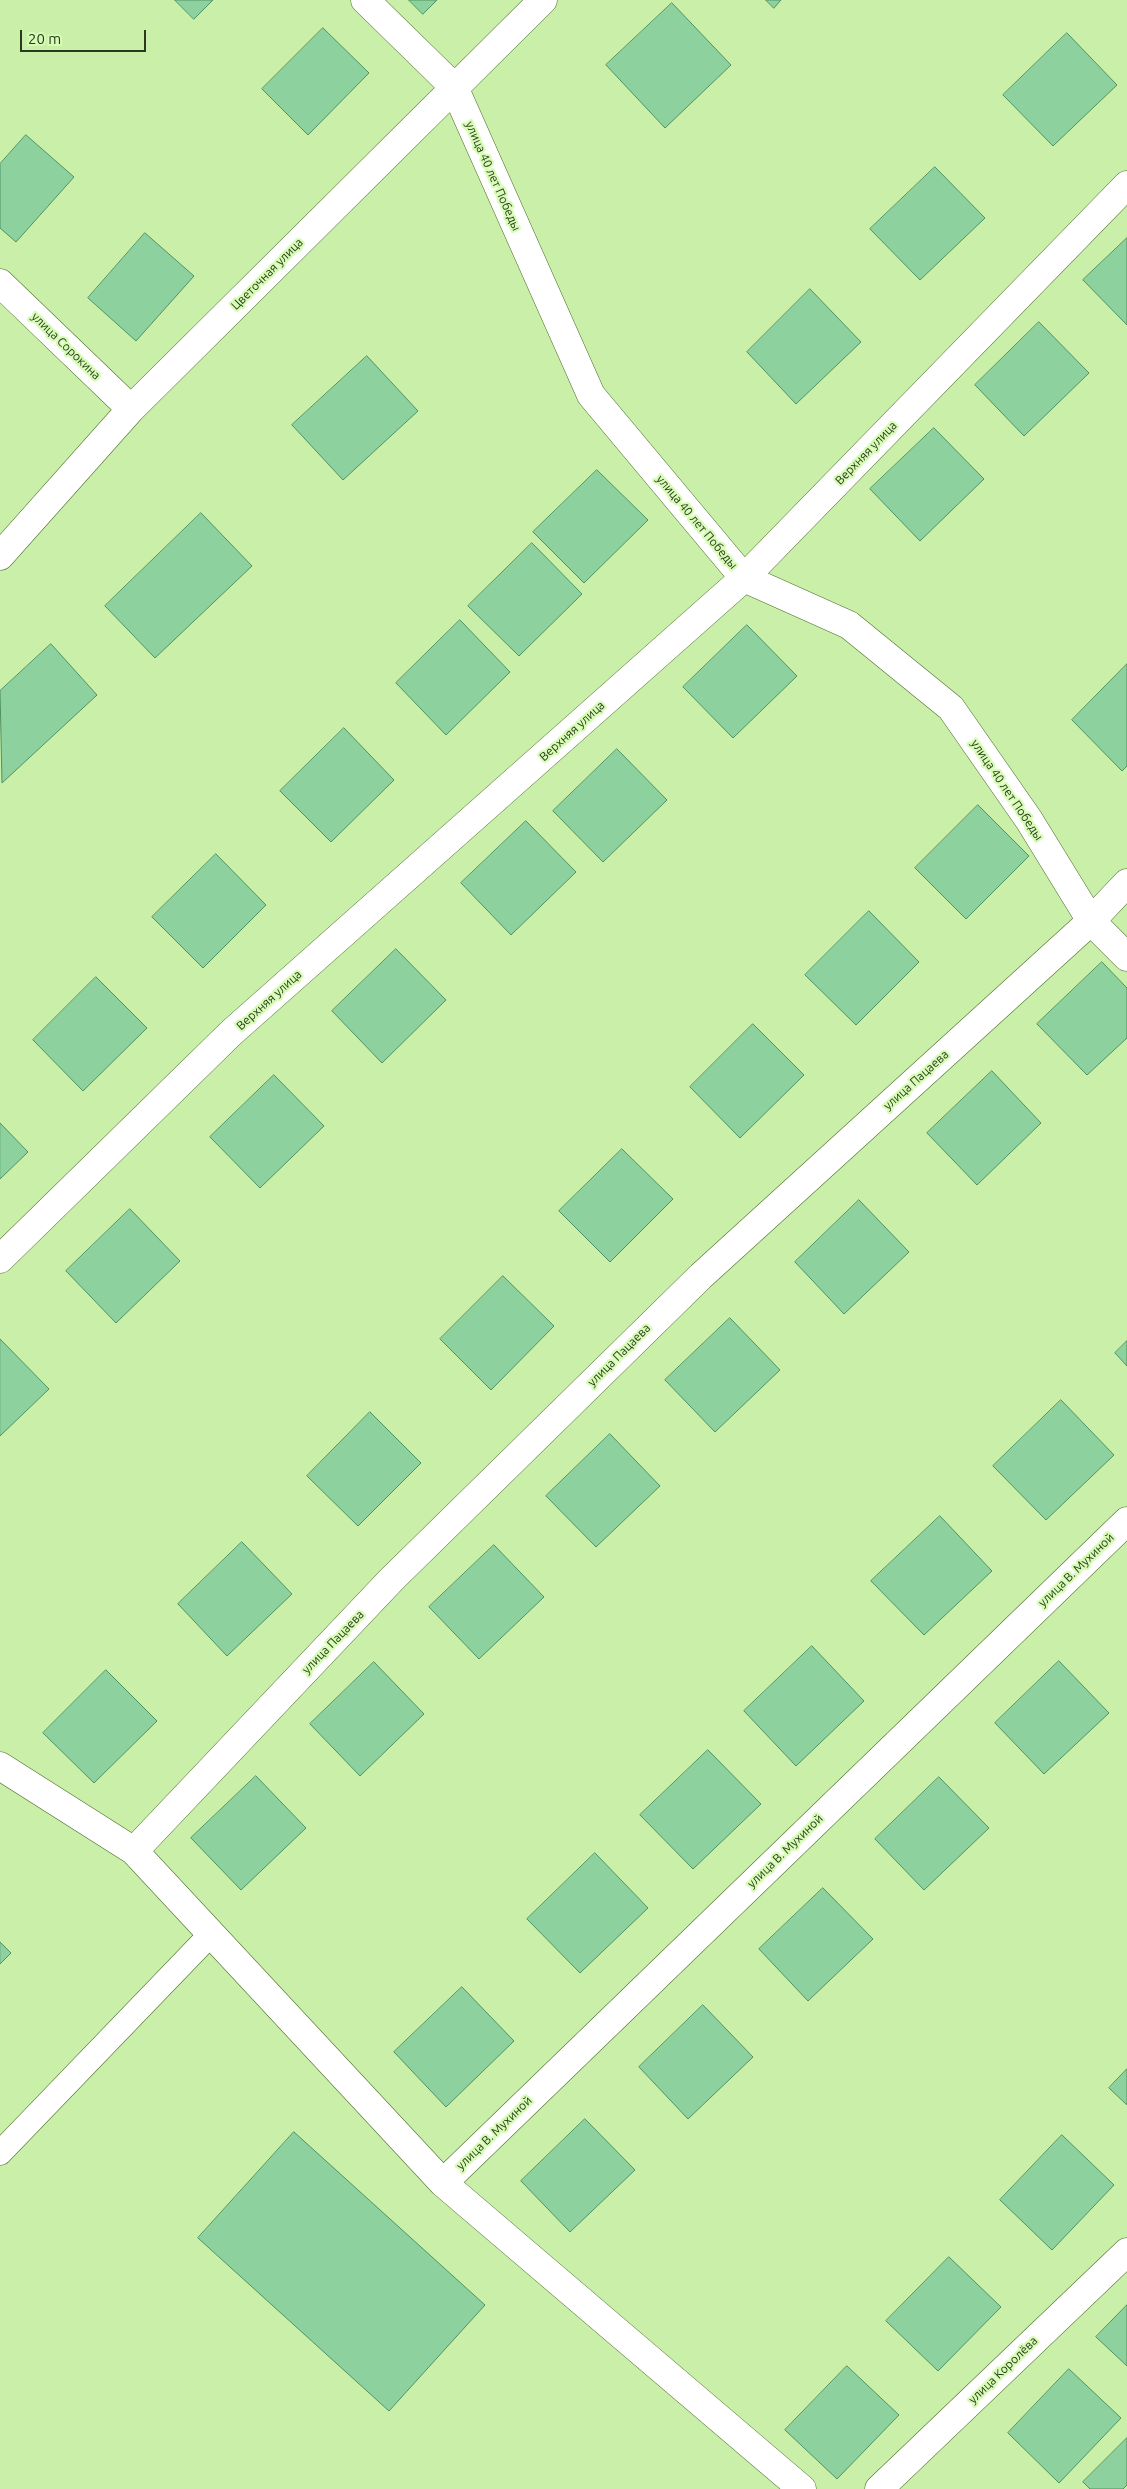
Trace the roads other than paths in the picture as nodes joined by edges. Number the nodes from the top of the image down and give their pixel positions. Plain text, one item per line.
1 (366, 0) edge
2 (543, 0) edge
3 (454, 87) junction
4 (1127, 185) edge
5 (0, 283) edge
6 (131, 409) junction
7 (0, 556) edge
8 (744, 578) junction
9 (1127, 883) edge
10 (1091, 921) junction
11 (1127, 956) edge
12 (0, 1259) edge
13 (1127, 1521) edge
14 (0, 1766) edge
15 (134, 1851) junction
16 (211, 1934) junction
17 (0, 2153) edge
18 (443, 2183) junction
19 (1127, 2252) edge
20 (802, 2489) edge
21 (880, 2489) edge

1 - 3 street, улица 40 лет Победы
2 - 3 street, Цветочная улица
3 - 6 street, Цветочная улица
3 - 8 street, улица 40 лет Победы
4 - 8 street, Верхняя улица
5 - 6 street, улица Сорокина
6 - 7 street, Цветочная улица
8 - 10 street, улица 40 лет Победы
8 - 12 street, Верхняя улица
9 - 10 street, улица Пацаева
10 - 11 street, улица 40 лет Победы
10 - 15 street, улица Пацаева
13 - 18 street, улица В. Мухиной
14 - 15 street
15 - 16 street
16 - 17 lane
16 - 18 street
18 - 20 street
19 - 21 street, улица Королёва

